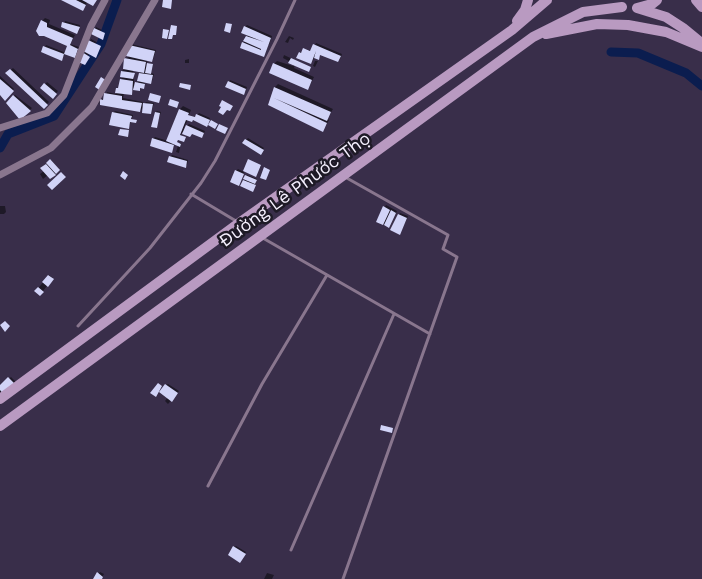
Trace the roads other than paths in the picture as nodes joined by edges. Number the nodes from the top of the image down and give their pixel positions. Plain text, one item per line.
1 (105, 0) edge
2 (154, 0) edge
3 (295, 0) edge
4 (528, 0) edge
5 (547, 0) edge
6 (605, 0) edge
7 (658, 0) edge
8 (696, 0) edge
9 (622, 7) junction
10 (702, 7) edge
11 (637, 8) junction
12 (512, 30) junction
13 (533, 37) junction
14 (702, 46) edge
15 (0, 128) edge
16 (0, 176) edge
17 (343, 176) junction
18 (191, 194) junction
19 (239, 223) junction
20 (260, 236) junction
21 (327, 275) junction
22 (394, 314) junction
23 (78, 326) dead end
24 (430, 334) junction
25 (0, 399) edge
26 (0, 426) edge
27 (208, 486) dead end
28 (291, 550) dead end
29 (343, 579) edge

1 - 15 street
2 - 16 street
3 - 18 lane
4 - 12 street
5 - 12 street, Đường Lê Phước Thọ
6 - 9 street
7 - 11 street
8 - 10 street
9 - 11 street
9 - 13 street, Đường Lê Phước Thọ
11 - 14 street
12 - 19 street, Đường Lê Phước Thọ
13 - 14 street
13 - 17 street, Đường Lê Phước Thọ
17 - 20 street, Đường Lê Phước Thọ
17 - 24 lane
18 - 19 lane
18 - 23 lane
19 - 25 street, Đường Lê Phước Thọ
20 - 21 lane
20 - 26 street, Đường Lê Phước Thọ
21 - 22 lane
21 - 27 lane
22 - 24 lane
22 - 28 lane
24 - 29 lane

